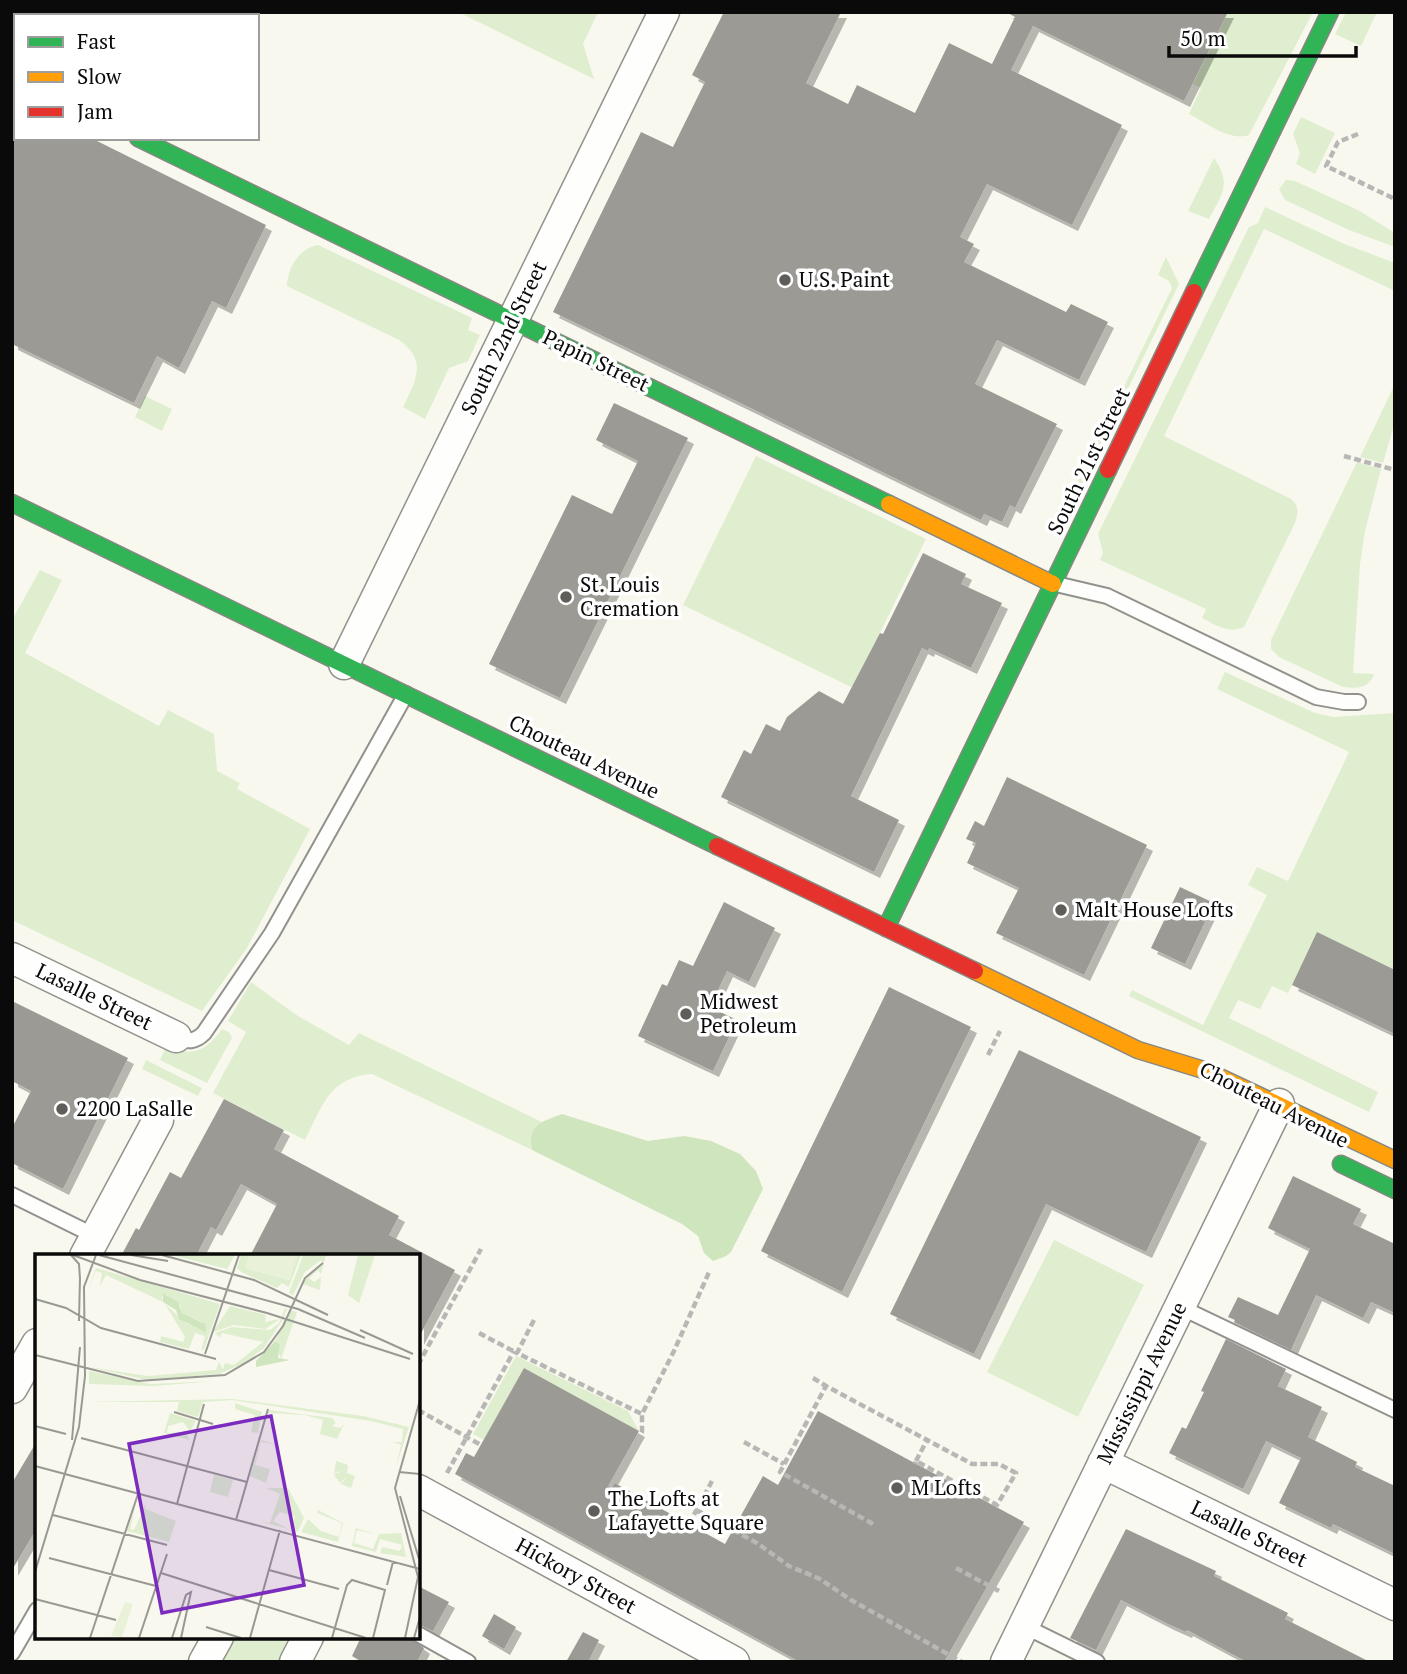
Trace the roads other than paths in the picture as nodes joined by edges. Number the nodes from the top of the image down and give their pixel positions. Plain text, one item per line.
1 (664, 12) edge
2 (1330, 12) edge
3 (142, 140) edge
4 (513, 321) junction
5 (12, 503) edge
6 (1053, 584) junction
7 (344, 664) junction
8 (406, 694) junction
9 (1359, 702) dead end
10 (886, 928) junction
11 (12, 958) edge
12 (176, 1037) joint
13 (1138, 1050) junction
14 (1177, 1078) dead end
15 (158, 1120) dead end
16 (1271, 1122) junction
17 (1328, 1157) dead end
18 (1395, 1160) edge
19 (1395, 1190) edge
20 (12, 1195) edge
21 (90, 1246) edge
22 (1180, 1307) junction
23 (35, 1348) edge
24 (12, 1388) edge
25 (1395, 1410) edge
26 (1103, 1463) junction
27 (420, 1491) edge
28 (1395, 1605) edge
29 (35, 1613) edge
30 (1024, 1626) junction
31 (420, 1635) edge
32 (217, 1639) edge
33 (307, 1639) edge
34 (12, 1653) edge
35 (204, 1662) edge
36 (295, 1662) edge
37 (468, 1662) edge
38 (734, 1662) edge
39 (1006, 1662) edge
40 (1097, 1662) edge

1 - 4 street, South 22nd Street
2 - 6 street, South 21st Street
3 - 4 street, Papin Street
4 - 6 street, Papin Street
4 - 7 street, South 22nd Street
5 - 7 street, Chouteau Avenue
6 - 9 lane
6 - 10 street, South 21st Street
7 - 8 street, Chouteau Avenue
8 - 10 street, Chouteau Avenue
8 - 12 lane
10 - 13 street, Chouteau Avenue
11 - 12 street, Lasalle Street
13 - 14 street, Chouteau Avenue
13 - 16 street, Chouteau Avenue
15 - 21 street
16 - 18 street, Chouteau Avenue
16 - 22 street, Mississippi Avenue
17 - 19 street, Chouteau Avenue
20 - 21 lane
22 - 25 lane
22 - 26 street, Mississippi Avenue
23 - 24 street
26 - 28 street, Lasalle Street
26 - 30 street, Mississippi Avenue
27 - 38 street, Hickory Street
29 - 34 lane
30 - 39 street, Mississippi Avenue
30 - 40 lane
31 - 37 lane
32 - 35 street
33 - 36 street

